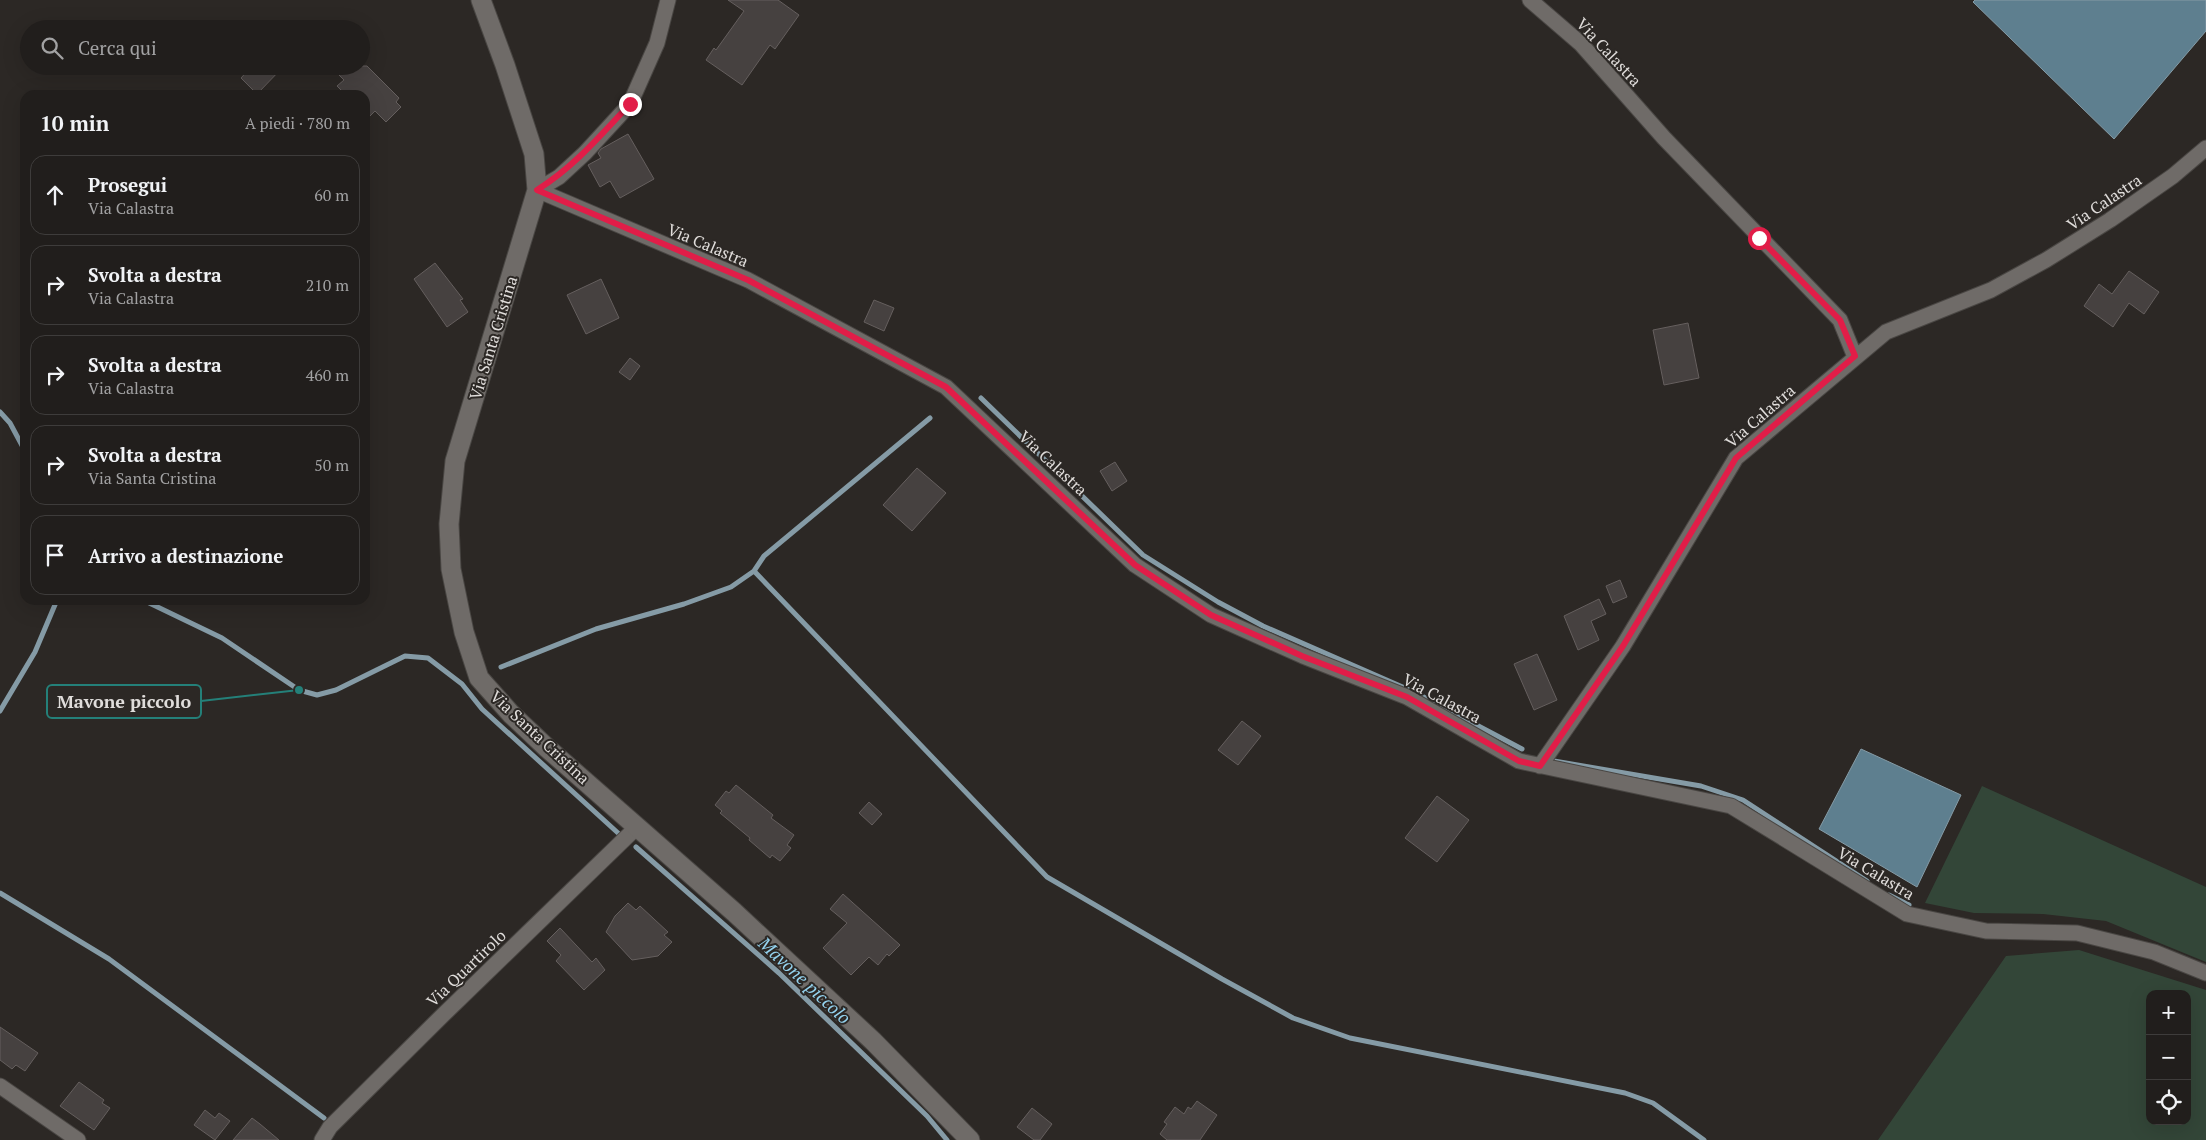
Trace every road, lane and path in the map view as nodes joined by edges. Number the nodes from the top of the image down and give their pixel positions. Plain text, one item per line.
1 (481, 0) edge
2 (668, 0) edge
3 (1530, 0) edge
4 (2206, 148) edge
5 (537, 190) junction
6 (1855, 356) junction
7 (1540, 766) junction
8 (638, 826) junction
9 (2206, 973) edge
10 (0, 1086) edge
11 (78, 1140) edge
12 (322, 1140) edge
13 (970, 1140) edge

1 - 5 street, Via Santa Cristina
2 - 5 street
3 - 6 street, Via Calastra
4 - 6 street, Via Calastra
5 - 7 street, Via Calastra
5 - 8 street, Via Santa Cristina
6 - 7 street, Via Calastra
7 - 9 street, Via Calastra
8 - 12 street, Via Quartirolo
8 - 13 street, Via Santa Cristina
10 - 11 street

